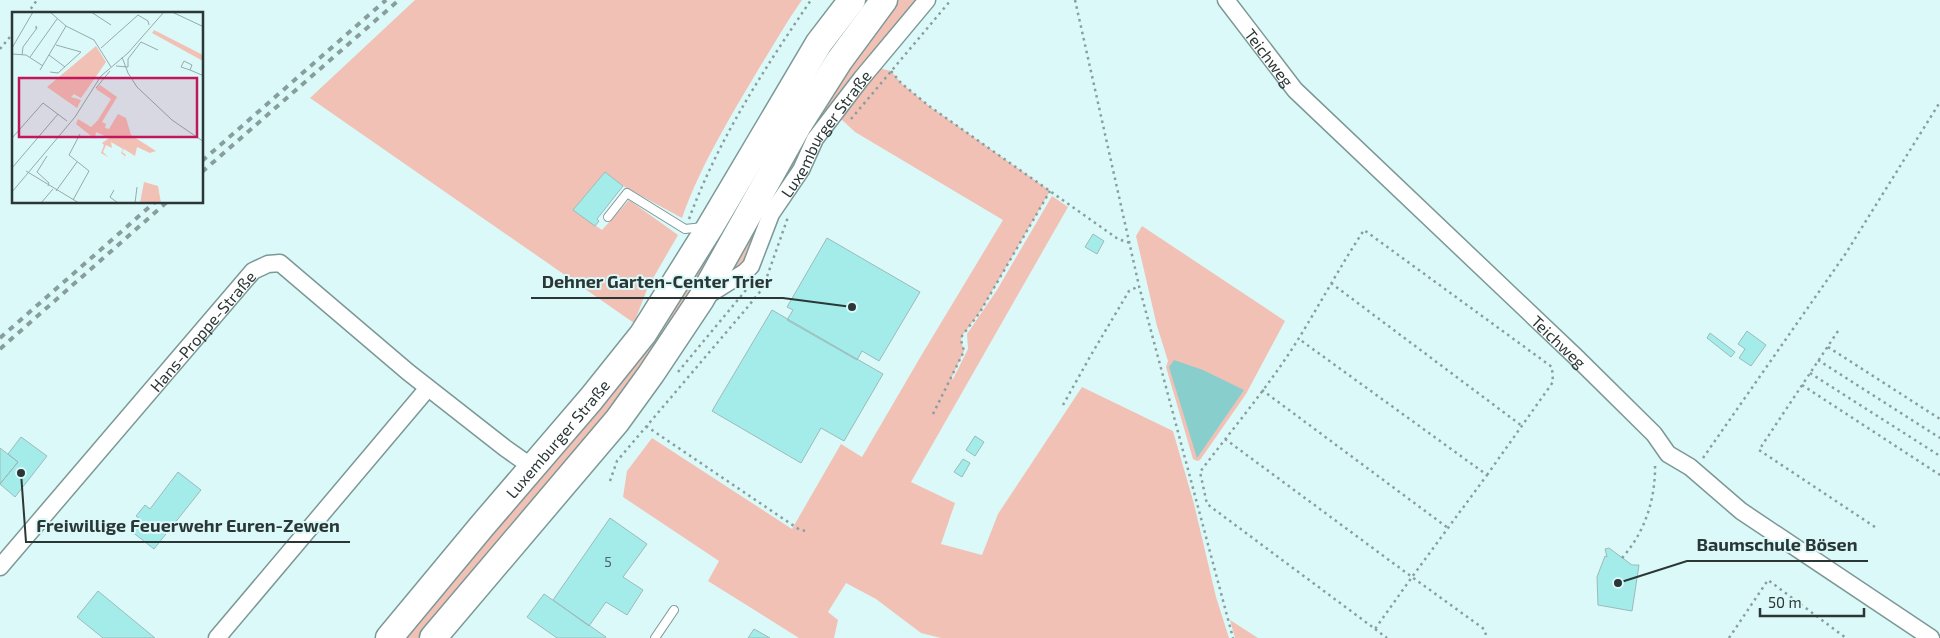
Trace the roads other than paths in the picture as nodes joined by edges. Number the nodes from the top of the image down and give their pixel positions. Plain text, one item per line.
1 (852, 0) edge
2 (884, 0) edge
3 (927, 0) edge
4 (1226, 0) edge
5 (608, 217) dead end
6 (699, 220) junction
7 (728, 272) junction
8 (428, 388) junction
9 (532, 467) junction
10 (0, 568) edge
11 (674, 610) dead end
12 (217, 638) edge
13 (389, 638) edge
14 (433, 638) edge
15 (655, 638) edge
16 (1931, 638) edge

1 - 6 main road, Luxemburger Straße
2 - 7 main road, Luxemburger Straße
3 - 7 street, Luxemburger Straße
4 - 16 street, Teichweg
5 - 6 lane
6 - 7 street, Luxemburger Straße
6 - 9 main road, Luxemburger Straße
7 - 14 main road, Luxemburger Straße
8 - 9 street, Hans-Proppe-Straße
8 - 10 street, Hans-Proppe-Straße
8 - 12 street
9 - 13 main road, Luxemburger Straße
11 - 15 lane

